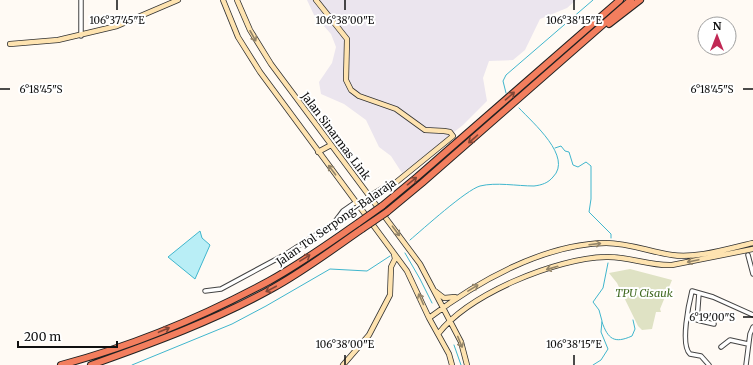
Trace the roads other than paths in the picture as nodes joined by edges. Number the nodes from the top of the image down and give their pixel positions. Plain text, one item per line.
1 (81, 0) edge
2 (178, 0) edge
3 (222, 0) edge
4 (237, 0) edge
5 (316, 0) edge
6 (617, 0) edge
7 (620, 0) edge
8 (631, 0) edge
9 (640, 0) edge
10 (599, 19) junction
11 (81, 36) junction
12 (10, 44) dead end
13 (576, 48) junction
14 (330, 145) junction
15 (318, 152) junction
16 (370, 196) junction
17 (356, 202) junction
18 (753, 243) edge
19 (730, 247) junction
20 (753, 249) edge
21 (742, 251) junction
22 (394, 253) junction
23 (732, 253) junction
24 (748, 255) junction
25 (753, 274) edge
26 (433, 288) junction
27 (205, 291) dead end
28 (699, 293) junction
29 (462, 295) junction
30 (442, 308) junction
31 (753, 315) edge
32 (430, 318) junction
33 (448, 320) junction
34 (714, 324) dead end
35 (753, 328) edge
36 (438, 334) junction
37 (748, 344) junction
38 (721, 347) dead end
39 (61, 365) edge
40 (91, 365) edge
41 (343, 365) edge
42 (452, 365) edge
43 (467, 365) edge
44 (709, 365) edge
45 (746, 365) edge

1 - 11 street
2 - 11 street
3 - 15 street, Jalan Sinarmas Link
4 -> 14 street, Jalan Sinarmas Link
5 - 16 street
6 - 10 highway
7 - 10 highway, Jalan Tol Serpong–Balaraja
8 - 13 highway, Jalan Tol Serpong–Balaraja
9 - 13 highway
39 -> 10 highway, Jalan Tol Serpong–Balaraja, bridge
11 - 12 street
13 -> 40 highway, Jalan Tol Serpong–Balaraja, bridge
14 - 15 street
14 - 16 street, Jalan Sinarmas Link
17 -> 15 street, Jalan Sinarmas Link
16 -> 26 street, Jalan Sinarmas Link
17 - 22 street, Jalan Sinarmas Link
17 - 27 street
18 - 19 street
19 - 23 street
29 -> 19 street
20 - 21 street
20 - 24 street
21 - 23 street
21 - 24 street
32 -> 22 street, Jalan Sinarmas Link
22 - 41 street
23 -> 33 street
24 - 25 street
26 - 29 street
26 - 30 street, Jalan Sinarmas Link
28 - 31 street
28 - 34 street
28 - 44 street
29 - 30 street
30 - 32 street
30 - 33 street, Jalan Sinarmas Link
32 - 36 street, Jalan Sinarmas Link
33 - 36 street
33 -> 43 street, Jalan Sinarmas Link
35 - 37 street
36 - 42 street
37 - 38 street
37 - 45 street

